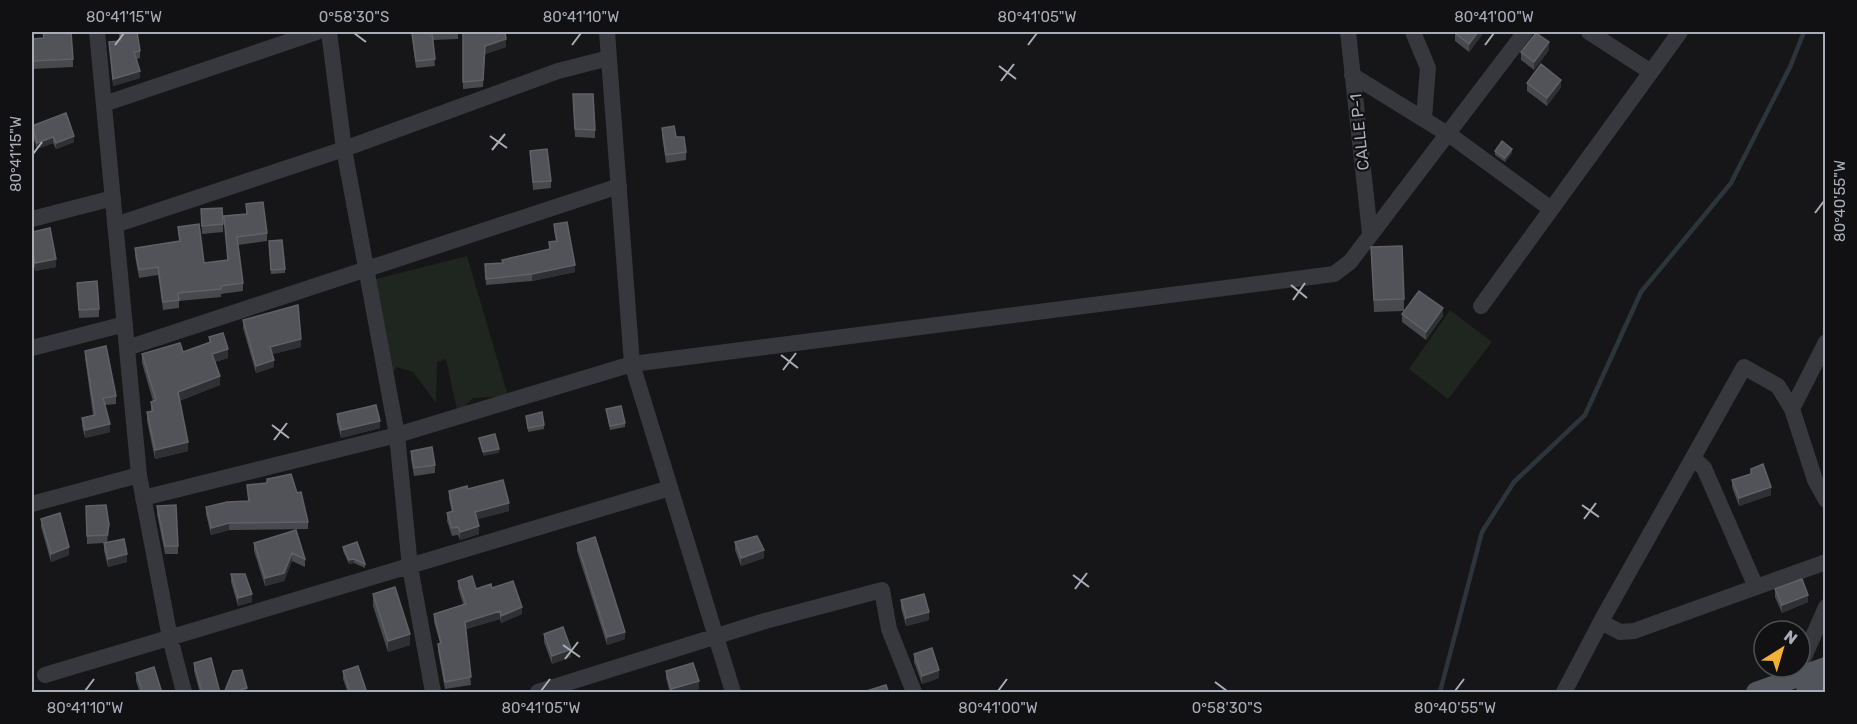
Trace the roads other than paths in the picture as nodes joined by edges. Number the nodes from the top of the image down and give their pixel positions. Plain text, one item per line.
1 (97, 32) edge
2 (317, 32) edge
3 (329, 32) edge
4 (607, 32) edge
5 (1413, 32) edge
6 (1526, 32) edge
7 (1589, 32) edge
8 (1680, 32) edge
9 (1352, 36) edge
10 (609, 58) junction
11 (1651, 72) junction
12 (1352, 75) junction
13 (104, 104) junction
14 (1424, 118) junction
15 (1447, 133) junction
16 (344, 149) junction
17 (619, 186) junction
18 (113, 198) junction
19 (1551, 209) junction
20 (32, 219) edge
21 (115, 225) junction
22 (1370, 233) junction
23 (366, 268) junction
24 (1481, 306) dead end
25 (125, 324) junction
26 (1826, 342) edge
27 (32, 348) edge
28 (127, 348) junction
29 (632, 364) junction
30 (1792, 409) junction
31 (397, 435) junction
32 (1694, 459) junction
33 (140, 475) junction
34 (670, 488) junction
35 (143, 498) junction
36 (1826, 500) edge
37 (32, 504) edge
38 (1826, 562) edge
39 (410, 567) junction
40 (1756, 587) junction
41 (1826, 607) edge
42 (1601, 622) junction
43 (715, 637) junction
44 (170, 638) junction
45 (1812, 644) edge
46 (45, 675) dead end
47 (1792, 679) edge
48 (1808, 679) edge
49 (579, 686) edge
50 (1826, 686) edge
51 (184, 693) edge
52 (434, 693) edge
53 (538, 693) edge
54 (733, 693) edge
55 (914, 693) edge
56 (1564, 693) edge
57 (1756, 693) edge

1 - 13 street
2 - 13 street
3 - 16 street
4 - 10 street
5 - 14 street
6 - 15 street
7 - 11 street
8 - 11 street
9 - 12 street, CALLE P-1
10 - 16 street
10 - 17 street
11 - 19 street
12 - 14 street
12 - 22 street, CALLE P-1
13 - 18 street
14 - 15 street
15 - 19 street
15 - 22 street
16 - 21 street
16 - 23 street
17 - 23 street
17 - 29 street
18 - 20 street
18 - 21 street
19 - 24 street
21 - 25 street
22 - 29 street
23 - 28 street
23 - 31 street
25 - 27 street
25 - 28 street
26 - 30 street
28 - 33 street
29 - 31 street
29 - 34 street
30 - 32 street
30 - 36 street
31 - 35 street
31 - 39 street
32 - 40 street
32 - 42 street
33 - 35 street
33 - 37 street
34 - 39 street
34 - 43 street
35 - 44 street
38 - 40 street
39 - 44 street
39 - 52 street
40 - 42 street
41 - 45 street
42 - 56 street
43 - 49 street
43 - 54 street
43 - 55 street
44 - 46 street
44 - 51 street
47 - 57 main road
48 - 50 main road
49 - 53 street

